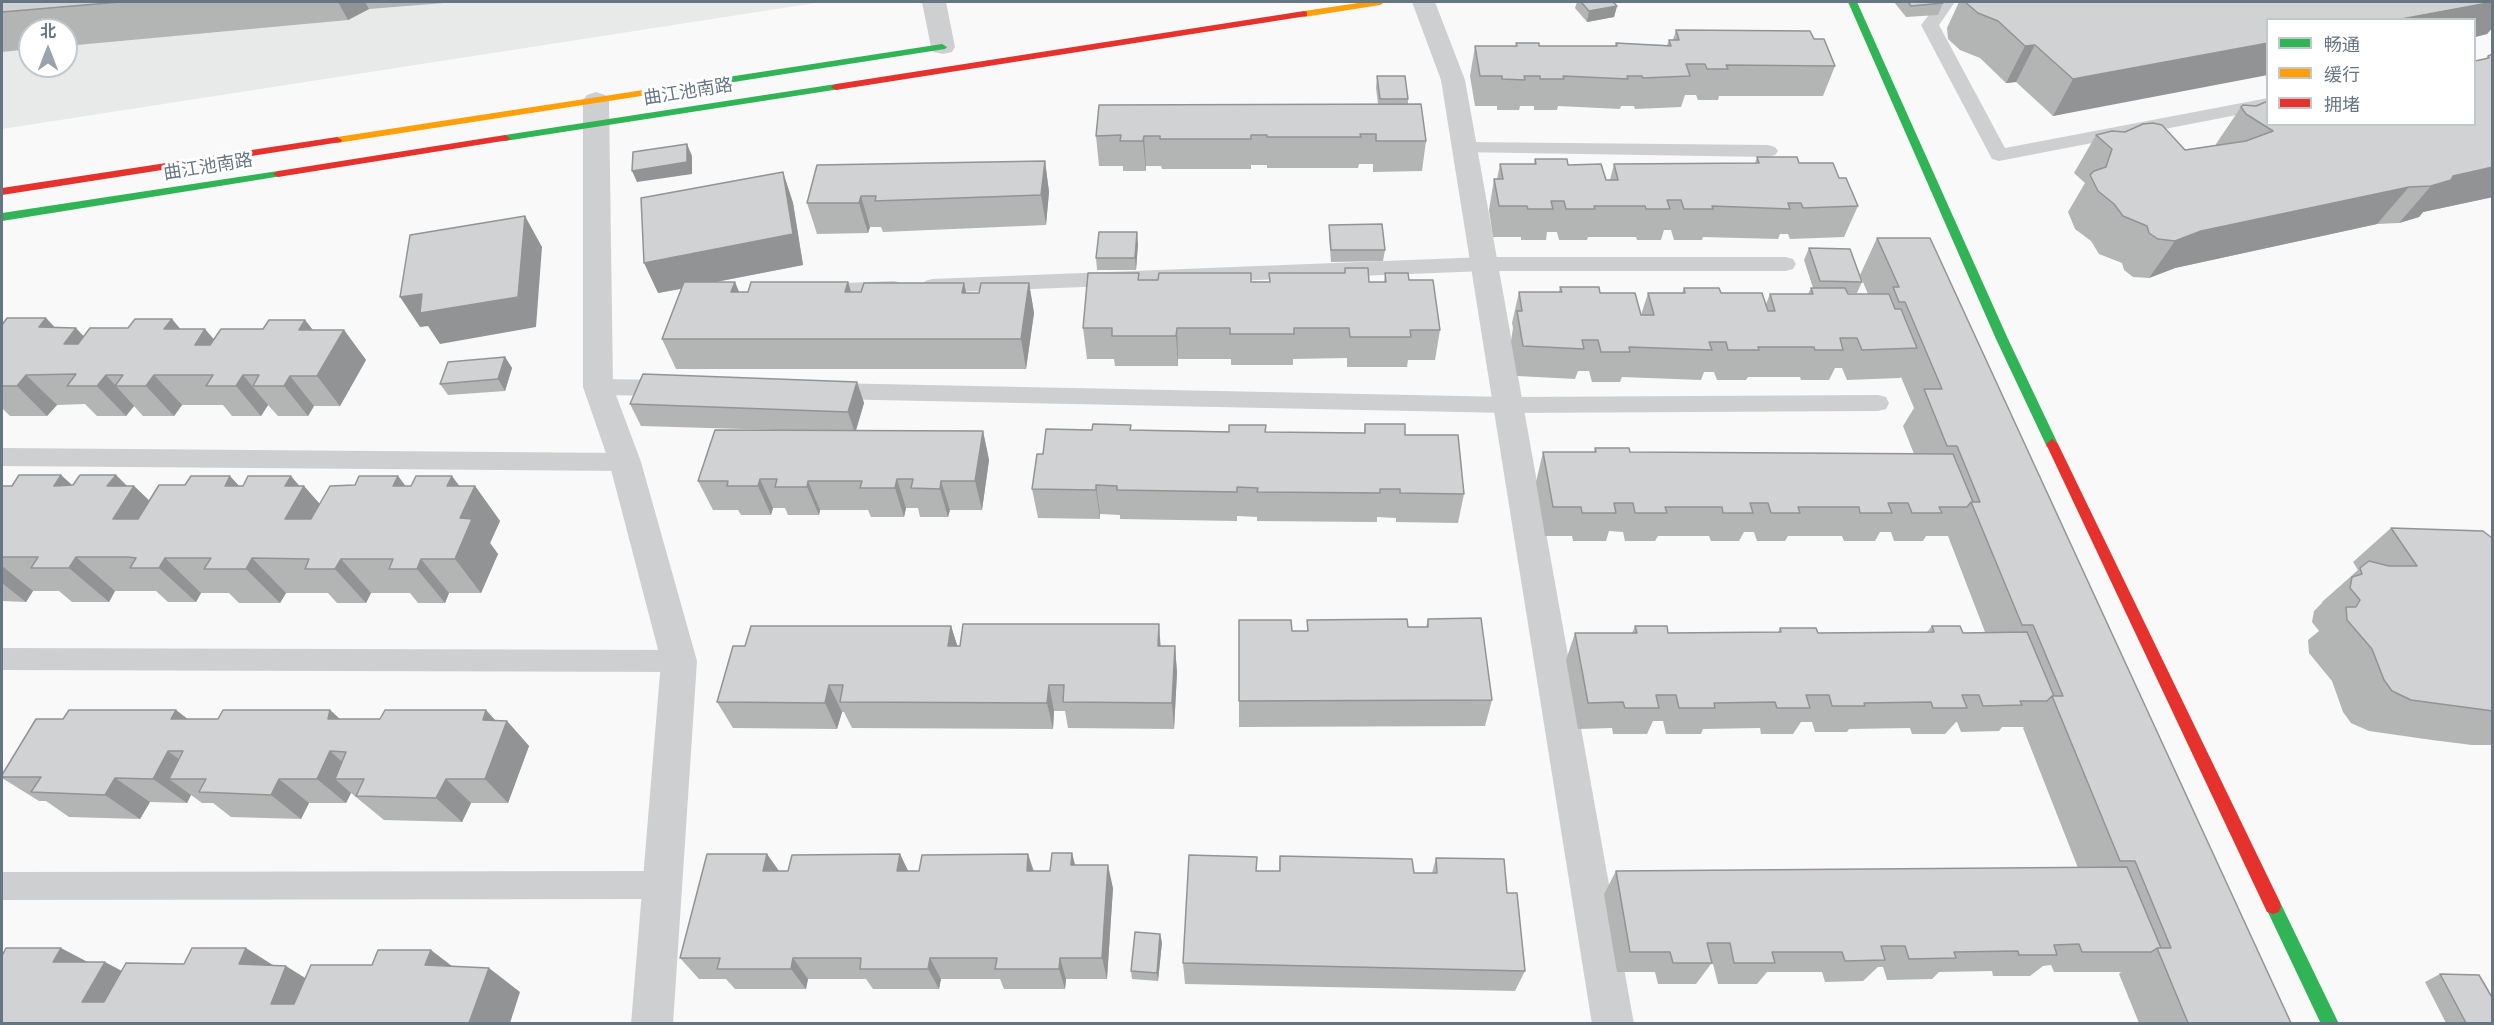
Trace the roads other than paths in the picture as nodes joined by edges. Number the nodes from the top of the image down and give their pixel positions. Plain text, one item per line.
1 (934, 2) edge
2 (1380, 2) edge
3 (1423, 2) edge
4 (1852, 2) edge
5 (1947, 2) edge
6 (949, 46) joint
7 (2266, 103) edge
8 (595, 112) junction
9 (1465, 148) junction
10 (1768, 151) dead end
11 (2, 192) edge
12 (2, 217) edge
13 (1485, 264) junction
14 (1786, 264) dead end
15 (794, 292) edge
16 (598, 387) junction
17 (694, 389) edge
18 (802, 391) edge
19 (1878, 403) dead end
20 (1509, 405) junction
21 (2, 457) edge
22 (625, 462) junction
23 (2, 659) edge
24 (679, 661) junction
25 (663, 885) junction
26 (2, 886) edge
27 (652, 1023) edge
28 (1613, 1023) edge
29 (2330, 1023) edge

1 - 6 street
2 - 8 main road, 曲江池南路
3 - 9 street
4 - 29 main road
5 - 7 lane
6 - 8 main road, 曲江池南路
8 - 11 main road, 曲江池南路
8 - 12 main road, 曲江池南路
8 - 16 street
9 - 10 lane
9 - 13 street
13 - 14 lane
13 - 15 lane
13 - 20 street
16 - 17 lane
16 - 22 street
18 - 20 lane
19 - 20 lane
20 - 28 street
21 - 22 lane
22 - 24 street
23 - 24 lane
24 - 25 street
25 - 26 lane
25 - 27 street

